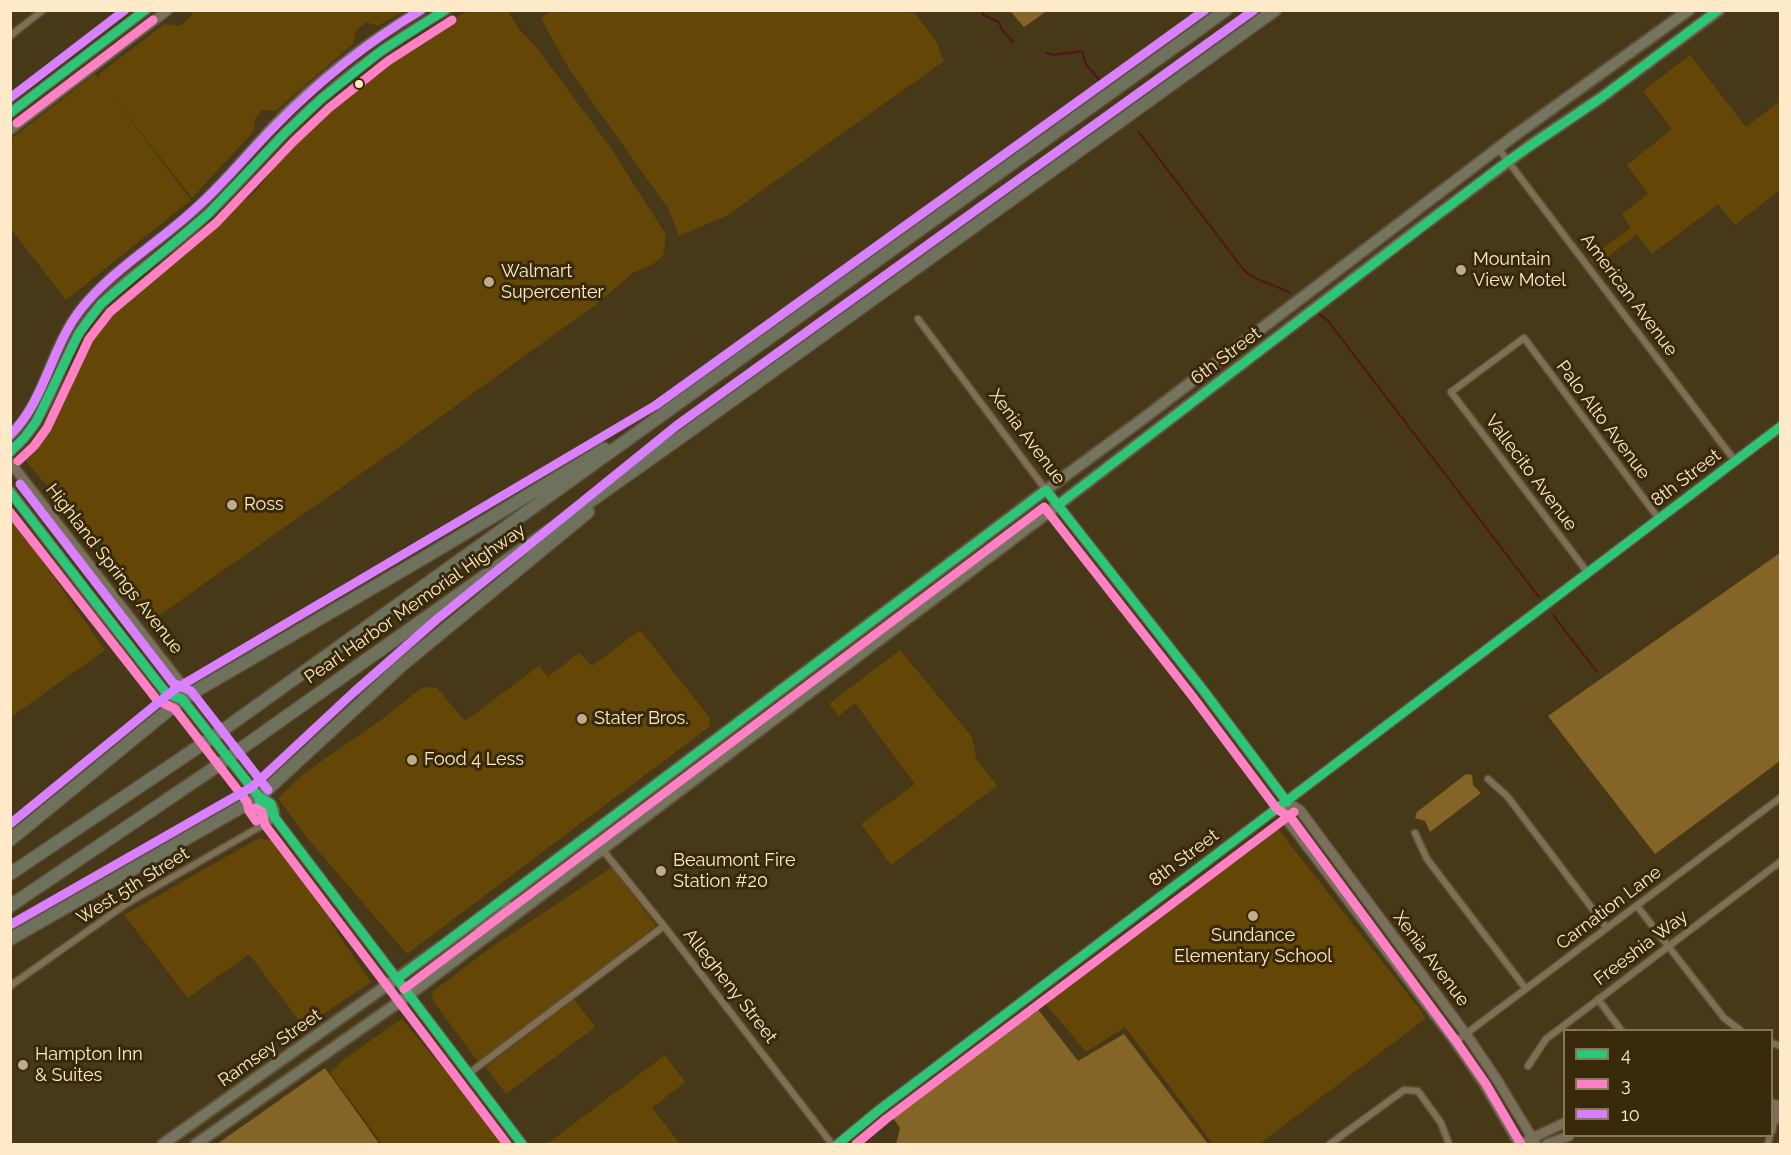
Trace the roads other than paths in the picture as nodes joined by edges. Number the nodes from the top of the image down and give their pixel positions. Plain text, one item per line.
1 (43, 10) edge
2 (146, 10) edge
3 (168, 10) edge
4 (421, 10) edge
5 (446, 10) edge
6 (1226, 10) edge
7 (1275, 10) edge
8 (1689, 10) edge
9 (1719, 10) edge
10 (10, 36) edge
11 (373, 40) junction
12 (325, 95) junction
13 (10, 113) edge
14 (273, 126) junction
15 (10, 130) edge
16 (1498, 148) junction
17 (1508, 161) junction
18 (235, 188) junction
19 (189, 215) junction
20 (1352, 259) junction
21 (149, 264) junction
22 (1362, 272) junction
23 (918, 319) dead end
24 (1524, 338) joint
25 (663, 415) junction
26 (1780, 426) edge
27 (684, 435) junction
28 (10, 436) edge
29 (10, 452) edge
30 (1735, 461) junction
31 (10, 462) edge
32 (1046, 490) junction
33 (10, 491) edge
34 (1058, 505) junction
35 (1659, 519) junction
36 (1588, 573) junction
37 (182, 699) junction
38 (1488, 779) dead end
39 (259, 797) junction
40 (1780, 798) edge
41 (1287, 802) junction
42 (276, 818) junction
43 (1415, 833) dead end
44 (10, 840) edge
45 (602, 849) junction
46 (1780, 862) edge
47 (10, 874) edge
48 (504, 900) junction
49 (10, 906) edge
50 (1636, 906) junction
51 (664, 926) junction
52 (1607, 928) junction
53 (10, 939) edge
54 (476, 944) junction
55 (1669, 946) junction
56 (397, 979) junction
57 (10, 986) edge
58 (1526, 989) junction
59 (409, 995) junction
60 (1598, 999) junction
61 (1620, 1029) edge
62 (1739, 1029) edge
63 (1466, 1034) junction
64 (1455, 1042) junction
65 (1528, 1066) dead end
66 (468, 1074) junction
67 (1777, 1105) edge
68 (1776, 1118) edge
69 (1563, 1124) edge
70 (1566, 1137) edge
71 (1534, 1141) edge
72 (163, 1144) edge
73 (196, 1144) edge
74 (522, 1144) edge
75 (832, 1144) edge
76 (838, 1144) edge
77 (1330, 1144) edge
78 (1449, 1144) edge
79 (1519, 1144) edge
80 (1547, 1144) edge

1 - 10 street
2 - 13 street
3 - 15 street
4 - 11 street
5 - 12 street
6 - 25 highway, Pearl Harbor Memorial Highway
7 - 27 highway, Pearl Harbor Memorial Highway
8 - 16 main road, 6th Street
9 - 17 main road, 6th Street
11 - 12 street
11 - 14 street
12 - 18 street
14 - 18 street
14 - 19 street
16 - 17 street, American Avenue
16 - 20 main road, 6th Street
17 - 22 main road, 6th Street
17 - 30 street, American Avenue
18 - 21 street
19 - 21 street
19 - 28 street
20 - 22 main road
20 - 32 main road, 6th Street
21 - 29 street
22 - 34 main road, 6th Street
23 - 32 street, Xenia Avenue
24 - 35 street, Palo Alto Avenue
24 - 36 street, Vallecito Avenue
25 - 37 highway
25 - 47 highway, Pearl Harbor Memorial Highway, bridge
26 - 30 street, 8th Street
27 - 39 highway
27 - 49 highway, Pearl Harbor Memorial Highway, bridge
30 - 35 street, 8th Street
31 - 37 street, Highland Springs Avenue
32 - 34 street, Xenia Avenue
32 - 48 main road, 6th Street
33 - 37 street, Highland Springs Avenue
34 - 41 street, Xenia Avenue
34 - 45 main road, 6th Street
35 - 36 street, 8th Street
36 - 41 street, 8th Street
37 - 39 street, Highland Springs Avenue
37 - 44 highway
38 - 52 street
39 - 42 street, Highland Springs Avenue
39 - 53 highway
40 - 50 street, Carnation Lane
41 - 63 street, Xenia Avenue
41 - 64 street, Xenia Avenue
41 - 76 street, 8th Street
42 - 56 street, Highland Springs Avenue
42 - 57 street, West 5th Street
43 - 58 street
45 - 51 street, Allegheny Street
45 - 54 main road, Ramsey Street
46 - 55 street, Freeshia Way
48 - 54 main road
48 - 56 main road, Ramsey Street
50 - 52 street, Carnation Lane
50 - 55 street
51 - 66 street
51 - 75 street, Allegheny Street
52 - 58 street, Carnation Lane
54 - 59 main road, Ramsey Street
55 - 60 street, Freeshia Way
55 - 62 street
56 - 59 street, Highland Springs Avenue
56 - 72 main road, Ramsey Street
58 - 63 street, Carnation Lane
59 - 66 street
59 - 73 main road, Ramsey Street
60 - 61 street
60 - 65 street, Freeshia Way
63 - 64 street, Carnation Lane
63 - 71 street, Xenia Avenue
64 - 79 street, Xenia Avenue
66 - 74 street
67 - 68 street
69 - 71 street
70 - 80 street
71 - 79 street
77 - 78 street

